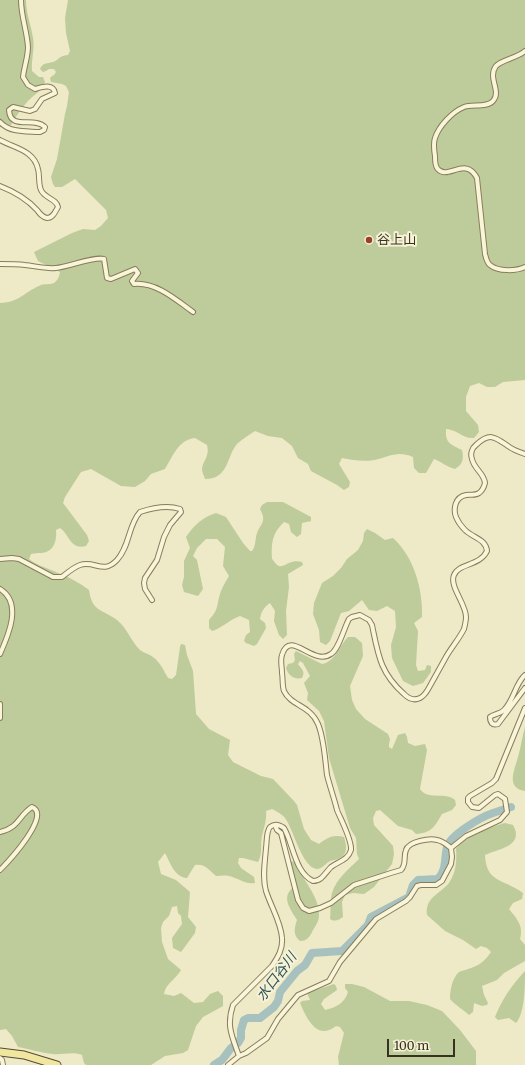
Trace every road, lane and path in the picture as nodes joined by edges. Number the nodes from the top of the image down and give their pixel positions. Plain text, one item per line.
1 (21, 0) edge
2 (525, 51) edge
3 (0, 122) edge
4 (0, 140) edge
5 (0, 186) edge
6 (0, 264) edge
7 (525, 267) edge
8 (192, 312) dead end
9 (525, 454) edge
10 (0, 559) edge
11 (0, 589) edge
12 (152, 600) dead end
13 (0, 654) edge
14 (525, 675) edge
15 (525, 688) edge
16 (0, 704) edge
17 (525, 708) edge
18 (0, 718) edge
19 (275, 825) junction
20 (0, 832) edge
21 (451, 848) junction
22 (0, 870) edge
23 (0, 1052) edge
24 (239, 1056) junction
25 (0, 1058) edge
26 (4, 1065) edge
27 (57, 1065) edge
28 (228, 1065) edge

1 - 3 street
2 - 7 street
4 - 5 street
6 - 8 street
9 - 19 street
10 - 12 street
11 - 13 street
14 - 15 street
16 - 18 street
17 - 21 street
19 - 21 street
19 - 24 street
20 - 22 street
21 - 24 street
23 - 27 main road
24 - 28 street
25 - 26 street

